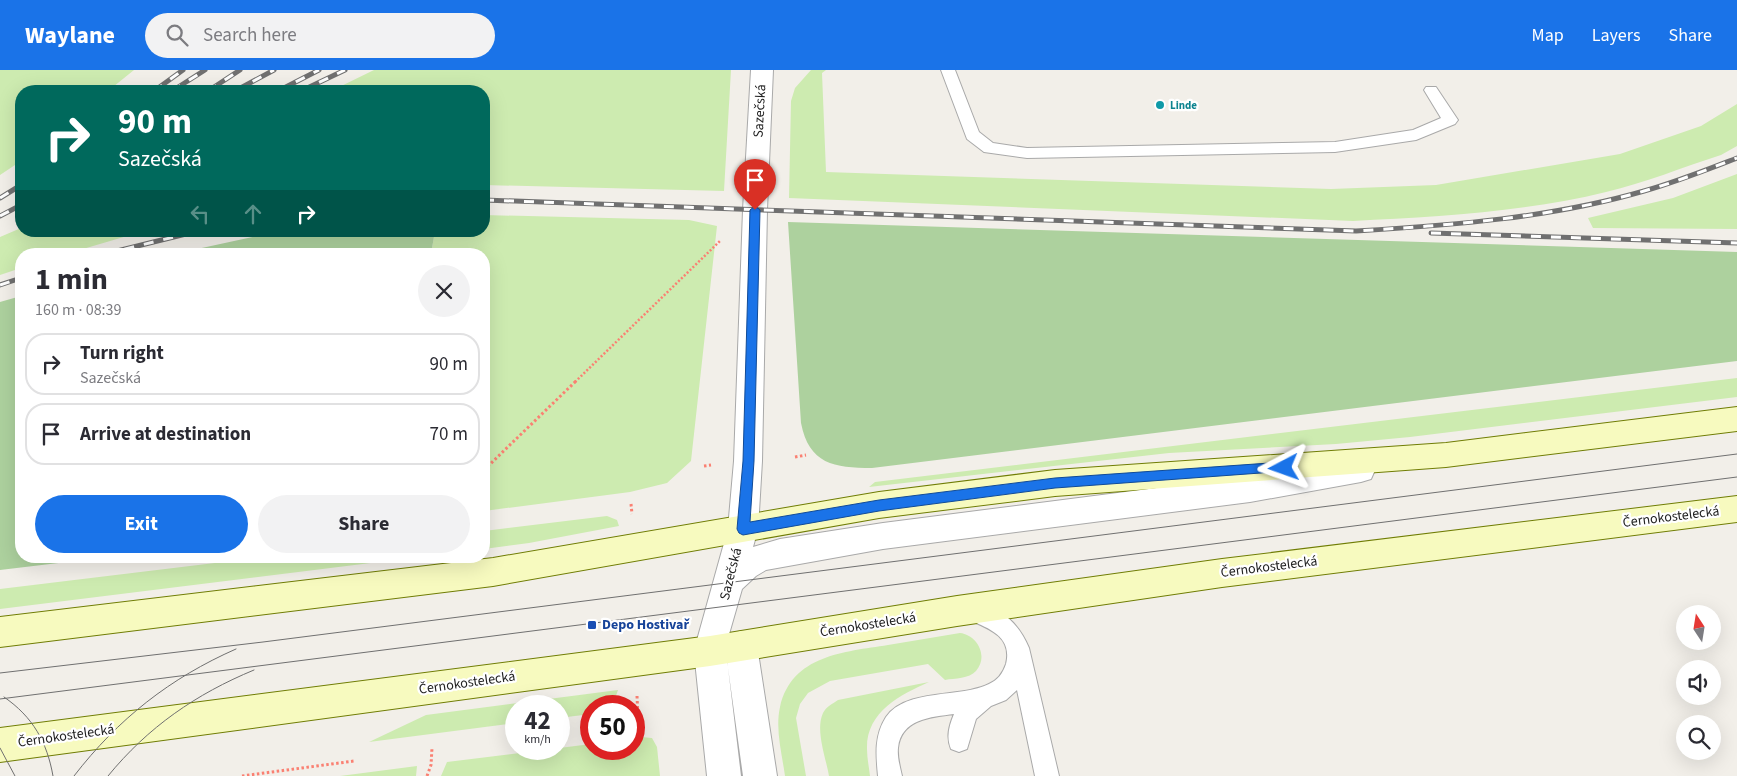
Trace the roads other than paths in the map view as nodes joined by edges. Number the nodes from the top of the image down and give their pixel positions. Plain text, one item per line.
1 (762, 70) edge
2 (948, 70) edge
3 (1431, 90) dead end
4 (1737, 419) edge
5 (1446, 455) junction
6 (1737, 509) edge
7 (743, 529) junction
8 (726, 595) junction
9 (957, 611) junction
10 (0, 632) edge
11 (741, 646) junction
12 (710, 651) junction
13 (1020, 655) junction
14 (987, 698) junction
15 (960, 741) dead end
16 (0, 745) edge
17 (722, 760) edge
18 (715, 776) edge
19 (760, 776) edge
20 (890, 776) edge
21 (1047, 776) edge

1 - 7 street, Sazečská
2 - 3 lane
4 - 5 main road
5 - 7 main road
5 - 8 street
6 - 9 main road, Černokostelecká
7 - 8 street, Sazečská
7 - 10 main road
8 - 11 street
8 - 12 street, Sazečská
9 - 11 main road, Černokostelecká
9 - 13 lane
11 - 12 main road, Černokostelecká
11 - 19 street
12 - 16 main road, Černokostelecká
12 - 17 street, Sazečská
13 - 14 lane
13 - 21 lane
14 - 15 lane
14 - 20 lane
17 - 18 lane

